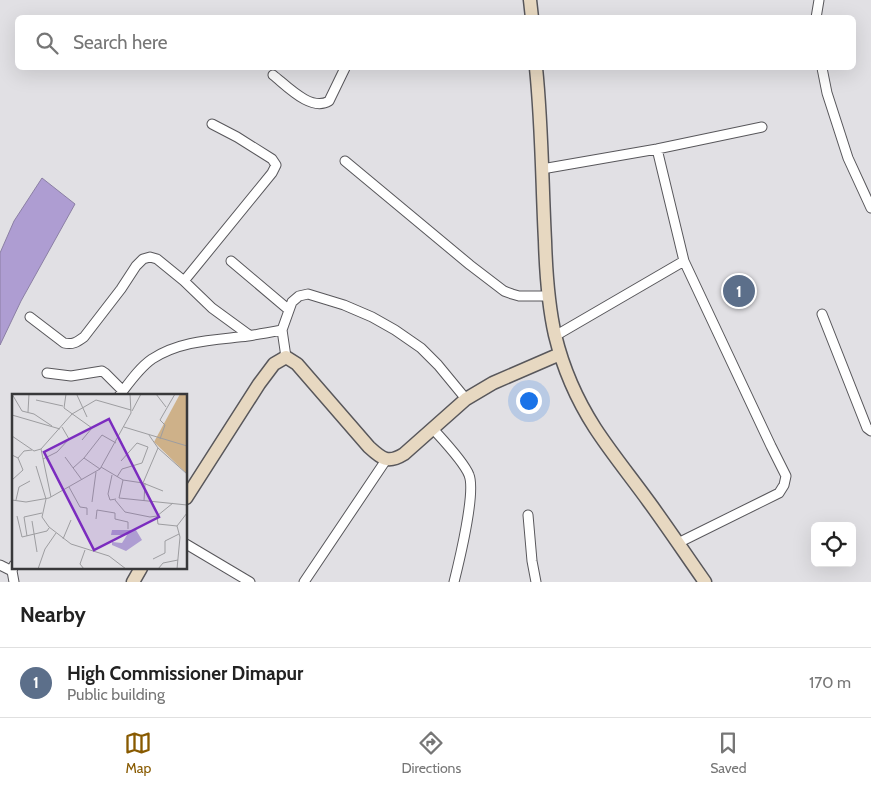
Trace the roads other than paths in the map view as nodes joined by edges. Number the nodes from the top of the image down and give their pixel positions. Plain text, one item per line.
1 (530, 0) edge
2 (819, 0) edge
3 (532, 15) edge
4 (816, 15) edge
5 (344, 70) edge
6 (536, 70) edge
7 (822, 70) edge
8 (273, 76) dead end
9 (212, 124) dead end
10 (762, 127) dead end
11 (657, 149) junction
12 (345, 161) dead end
13 (542, 169) junction
14 (871, 208) edge
15 (231, 261) dead end
16 (684, 262) junction
17 (184, 281) junction
18 (548, 296) junction
19 (289, 310) junction
20 (822, 314) dead end
21 (30, 317) dead end
22 (282, 330) junction
23 (249, 336) junction
24 (555, 336) junction
25 (560, 354) junction
26 (286, 357) junction
27 (47, 373) dead end
28 (121, 394) edge
29 (466, 399) junction
30 (433, 429) junction
31 (871, 431) edge
32 (386, 460) junction
33 (188, 495) edge
34 (528, 515) dead end
35 (678, 543) junction
36 (188, 545) edge
37 (141, 570) edge
38 (133, 582) edge
39 (250, 582) edge
40 (304, 582) edge
41 (454, 582) edge
42 (536, 582) edge
43 (705, 582) edge

1 - 3 main road
2 - 4 street
5 - 8 street
6 - 13 main road
7 - 14 street
9 - 17 street
10 - 11 street
11 - 13 street
11 - 16 street
12 - 18 street
13 - 18 main road
15 - 19 street
16 - 24 street
16 - 35 street
17 - 21 street
17 - 23 street
18 - 24 main road
19 - 22 street
19 - 29 street
20 - 31 street
22 - 23 street
22 - 26 street
23 - 28 street
24 - 25 main road
25 - 29 main road
25 - 35 main road
26 - 32 main road
26 - 33 main road
27 - 28 street
29 - 30 main road
30 - 32 main road
30 - 41 street
32 - 40 street
34 - 42 street
35 - 43 main road
36 - 39 street
37 - 38 main road

